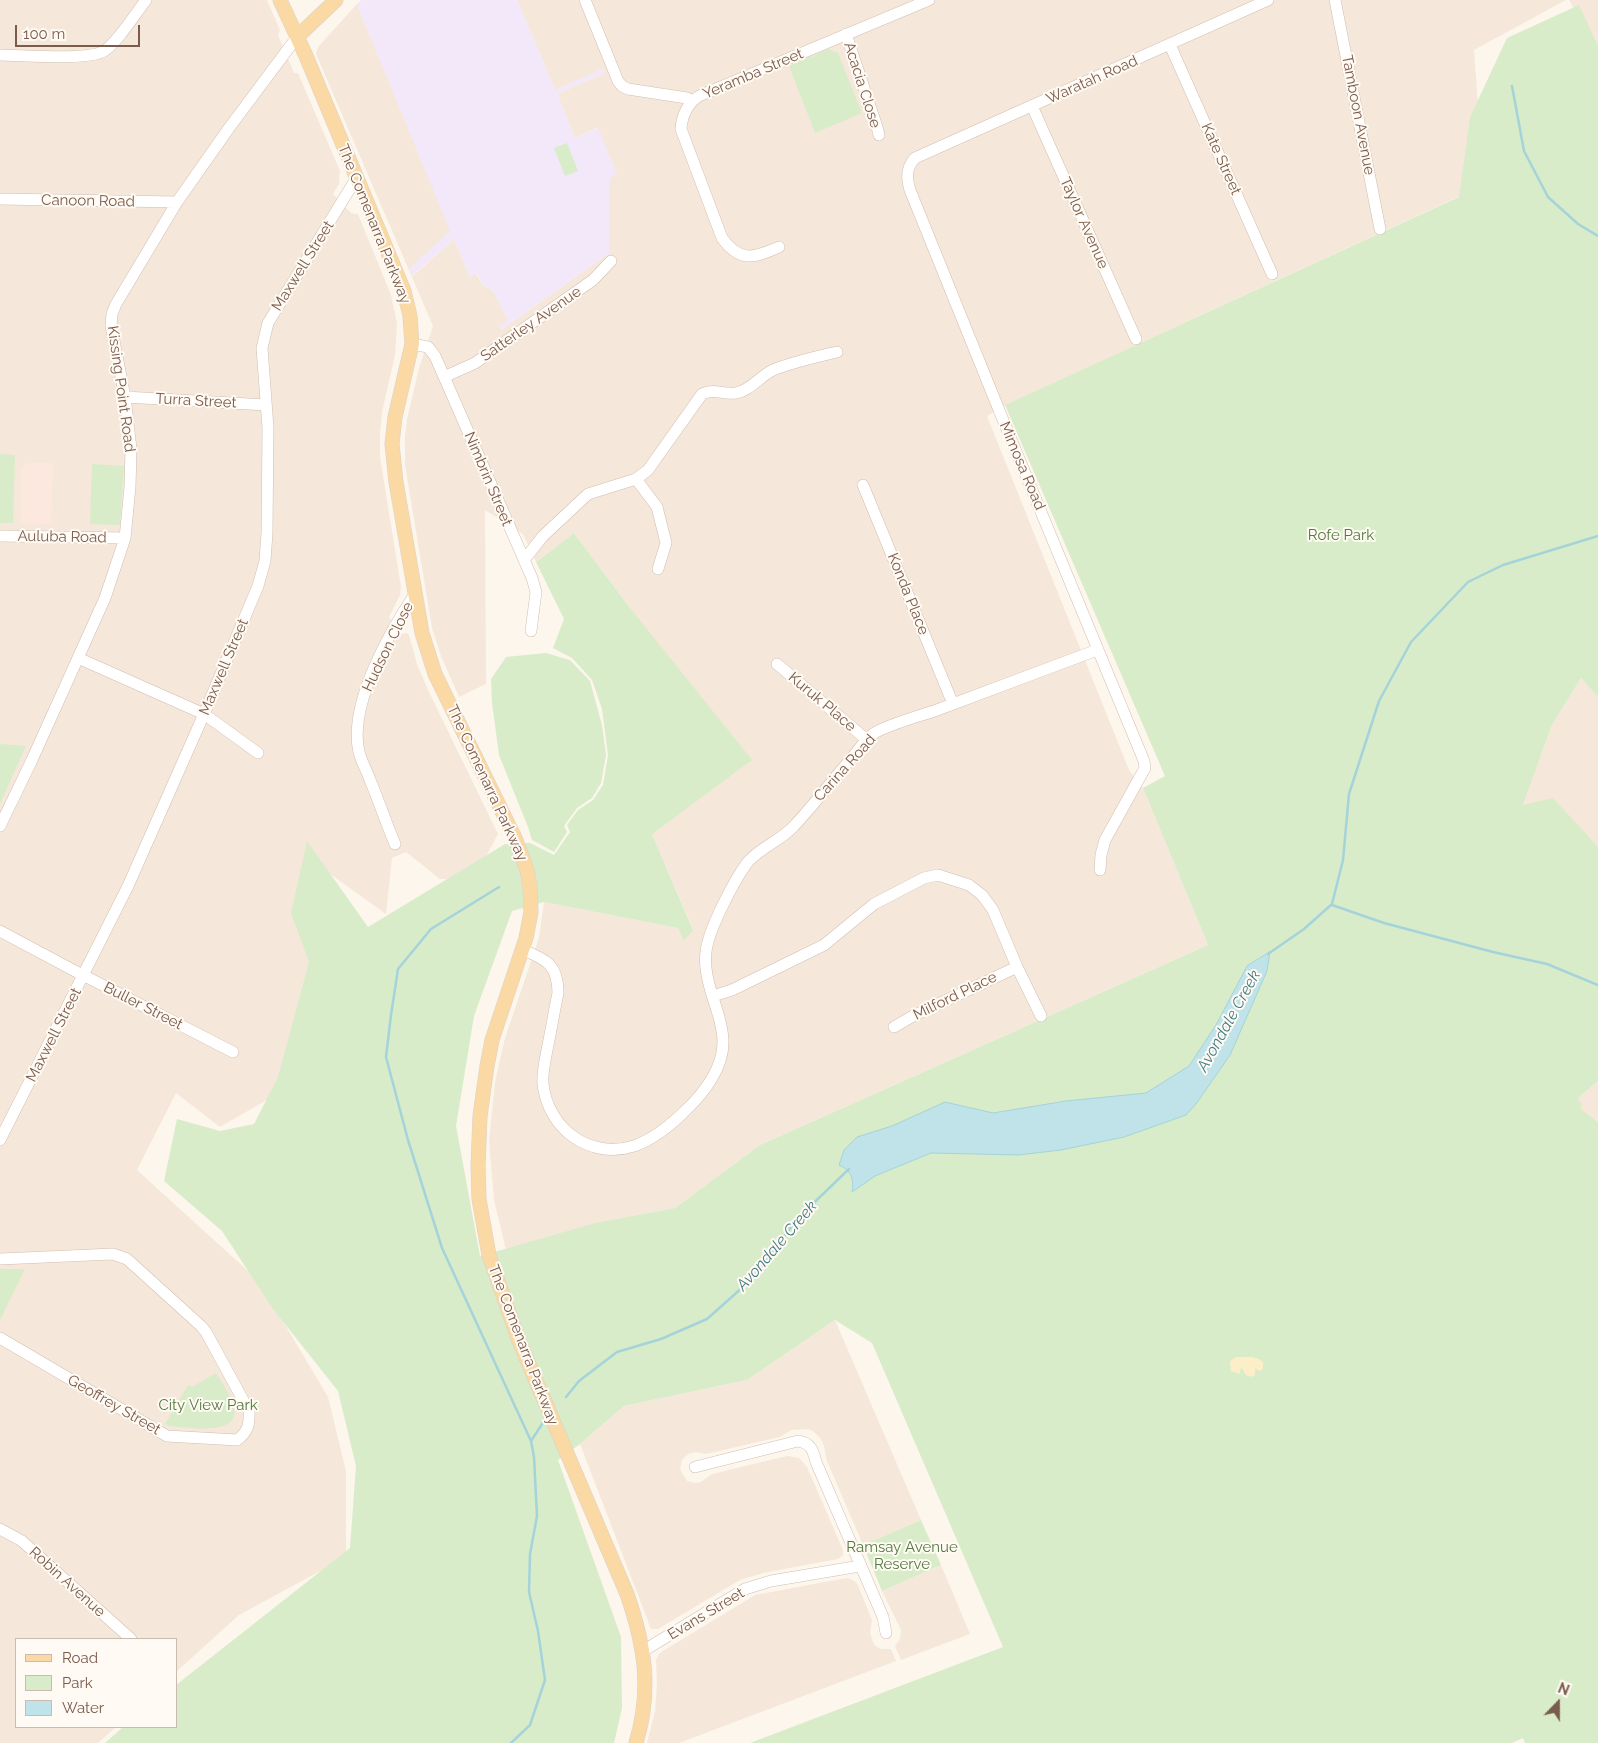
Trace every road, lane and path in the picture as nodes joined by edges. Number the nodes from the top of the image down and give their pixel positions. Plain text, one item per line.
1 (146, 0) edge
2 (280, 0) edge
3 (336, 0) edge
4 (585, 0) edge
5 (929, 0) edge
6 (1268, 0) edge
7 (1335, 0) edge
8 (846, 34) junction
9 (297, 37) junction
10 (1170, 45) junction
11 (0, 55) edge
12 (692, 101) junction
13 (1032, 106) junction
14 (879, 135) dead end
15 (915, 158) joint
16 (357, 177) junction
17 (0, 199) edge
18 (177, 202) junction
19 (1380, 229) dead end
20 (780, 247) dead end
21 (611, 261) dead end
22 (1272, 274) dead end
23 (1136, 339) dead end
24 (412, 344) junction
25 (837, 352) dead end
26 (444, 377) junction
27 (125, 396) junction
28 (266, 405) junction
29 (636, 479) junction
30 (863, 485) dead end
31 (0, 536) edge
32 (125, 538) junction
33 (524, 560) junction
34 (658, 569) dead end
35 (415, 594) junction
36 (531, 631) dead end
37 (1097, 650) junction
38 (78, 658) junction
39 (777, 664) dead end
40 (953, 704) junction
41 (204, 714) junction
42 (867, 740) junction
43 (258, 753) dead end
44 (0, 826) edge
45 (394, 844) dead end
46 (1100, 870) dead end
47 (0, 931) edge
48 (523, 950) junction
49 (1017, 967) junction
50 (84, 975) junction
51 (713, 996) junction
52 (1041, 1016) dead end
53 (894, 1027) dead end
54 (233, 1052) dead end
55 (0, 1140) edge
56 (0, 1259) edge
57 (0, 1338) edge
58 (695, 1467) dead end
59 (0, 1529) edge
60 (860, 1566) junction
61 (886, 1633) dead end
62 (129, 1638) edge
63 (643, 1651) junction
64 (636, 1743) edge

1 - 11 street
2 - 9 main road, The Comenarra Parkway
3 - 9 main road, Kissing Point Road
4 - 12 street
5 - 8 street, Yeramba Street
6 - 10 street, Waratah Road
7 - 19 street, Tamboon Avenue
8 - 12 street, Yeramba Street
8 - 14 street, Acacia Close
9 - 16 main road, The Comenarra Parkway
9 - 18 street, Kissing Point Road
10 - 13 street, Waratah Road
10 - 22 street, Kate Street
12 - 20 street, Yeramba Street
13 - 15 street, Waratah Road
13 - 23 street, Taylor Avenue
15 - 37 street, Mimosa Road
16 - 24 main road, The Comenarra Parkway
16 - 28 street, Maxwell Street
17 - 18 street, Canoon Road
18 - 27 street, Kissing Point Road
21 - 26 street, Satterley Avenue
24 - 26 street, Nimbrin Street
24 - 35 main road, The Comenarra Parkway
25 - 29 street
26 - 33 street, Nimbrin Street
27 - 28 street, Turra Street
27 - 32 street, Kissing Point Road
28 - 41 street, Maxwell Street
29 - 33 street
29 - 34 street
30 - 40 street, Konda Place
31 - 32 street, Auluba Road
32 - 38 street, Kissing Point Road
33 - 36 street, Nimbrin Street
35 - 45 street, Hudson Close
35 - 48 main road, The Comenarra Parkway
37 - 40 street, Carina Road
37 - 46 street, Mimosa Road
38 - 41 street
38 - 44 street, Kissing Point Road
39 - 42 street, Kuruk Place
40 - 42 street, Carina Road
41 - 43 street
41 - 50 street, Maxwell Street
42 - 51 street, Carina Road
47 - 50 street, Buller Street
48 - 51 street, Carina Road
48 - 63 main road, The Comenarra Parkway
49 - 51 street
49 - 52 street
49 - 53 street, Milford Place
50 - 54 street, Buller Street
50 - 55 street, Maxwell Street
56 - 57 street, Geoffrey Street
58 - 60 street
59 - 62 street, Robin Avenue
60 - 61 street
60 - 63 street, Evans Street
63 - 64 main road, The Comenarra Parkway

